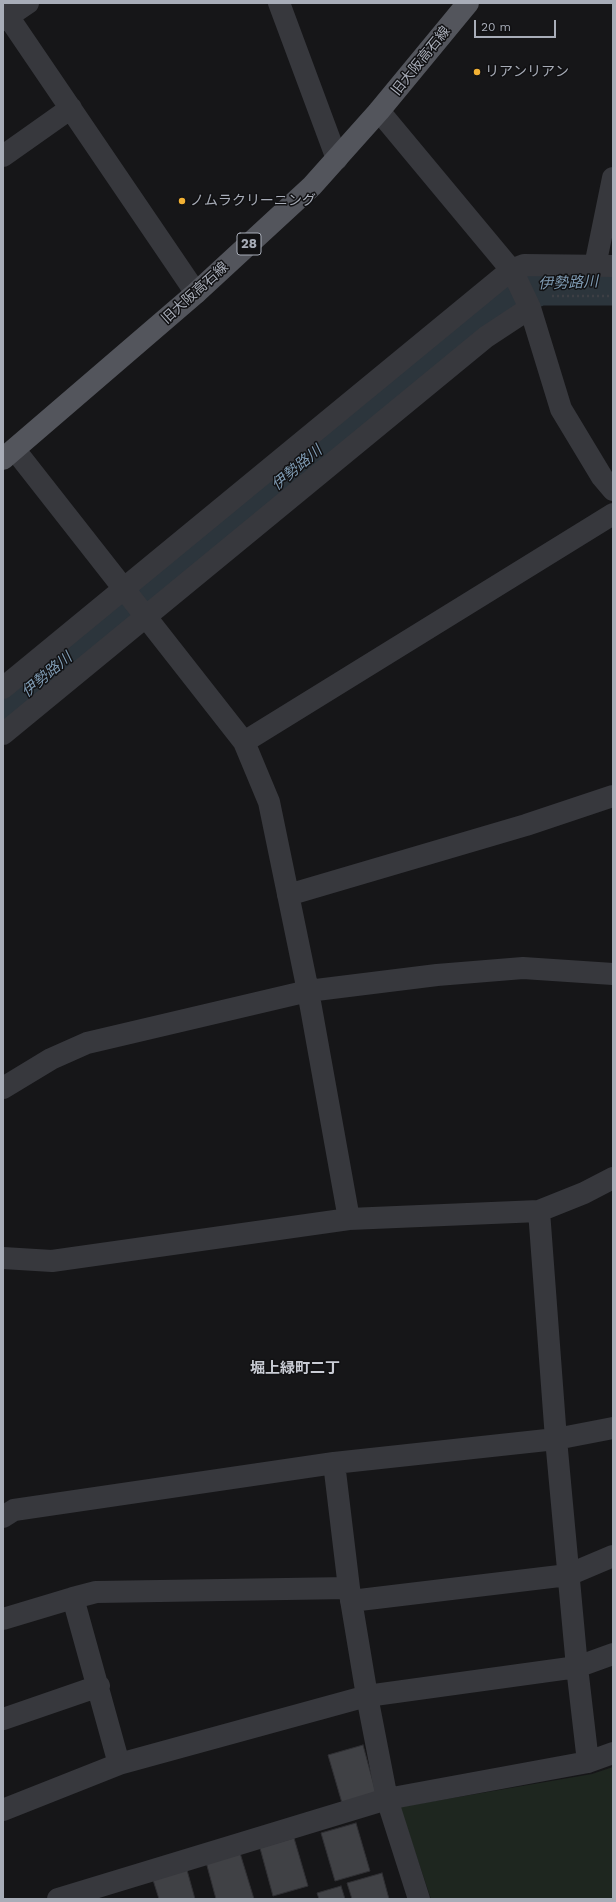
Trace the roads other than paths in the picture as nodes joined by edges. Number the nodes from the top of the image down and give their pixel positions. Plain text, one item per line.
1 (28, 3) edge
2 (279, 3) edge
3 (468, 3) edge
4 (5, 15) edge
5 (70, 108) junction
6 (379, 111) junction
7 (3, 156) edge
8 (337, 159) junction
9 (613, 178) edge
10 (604, 266) edge
11 (512, 271) junction
12 (196, 293) junction
13 (530, 307) junction
14 (9, 455) edge
15 (613, 490) edge
16 (613, 514) edge
17 (123, 590) junction
18 (145, 618) junction
19 (3, 688) edge
20 (3, 734) edge
21 (244, 742) junction
22 (613, 796) edge
23 (288, 895) junction
24 (613, 974) edge
25 (308, 991) junction
26 (3, 1088) edge
27 (613, 1178) edge
28 (540, 1211) junction
29 (350, 1219) junction
30 (3, 1258) edge
31 (613, 1428) edge
32 (556, 1439) junction
33 (334, 1463) junction
34 (6, 1510) edge
35 (613, 1556) edge
36 (568, 1575) junction
37 (350, 1594) junction
38 (73, 1598) junction
39 (3, 1619) edge
40 (613, 1654) edge
41 (577, 1667) junction
42 (98, 1686) junction
43 (367, 1696) junction
44 (3, 1719) edge
45 (613, 1753) edge
46 (588, 1762) junction
47 (119, 1764) junction
48 (387, 1799) junction
49 (3, 1810) edge
50 (58, 1899) edge
51 (420, 1899) edge

1 - 4 street
2 - 8 street
3 - 6 main road, 旧大阪高石線 / 28
4 - 5 street
5 - 7 street
5 - 12 street
6 - 8 main road, 旧大阪高石線 / 28
6 - 11 street
8 - 12 main road, 旧大阪高石線 / 28
9 - 10 street
10 - 11 street
11 - 13 street
11 - 17 street
12 - 14 main road, 旧大阪高石線 / 28
13 - 15 street
13 - 18 street
14 - 17 street
16 - 21 street
17 - 18 street
17 - 19 street
18 - 20 street
18 - 21 street
21 - 23 street
22 - 23 street
23 - 25 street
24 - 25 street
25 - 26 street
25 - 29 street
27 - 28 street
28 - 29 street
28 - 32 street
29 - 30 street
31 - 32 street
32 - 33 street
32 - 36 street
33 - 34 street
33 - 37 street
35 - 36 street
36 - 37 street
36 - 41 street
37 - 38 street
37 - 43 street
38 - 39 street
38 - 42 street
40 - 41 street
41 - 43 street
41 - 46 street
42 - 44 street
42 - 47 street
43 - 47 street
43 - 48 street
45 - 46 street
46 - 48 street
47 - 49 street
48 - 50 street
48 - 51 street

